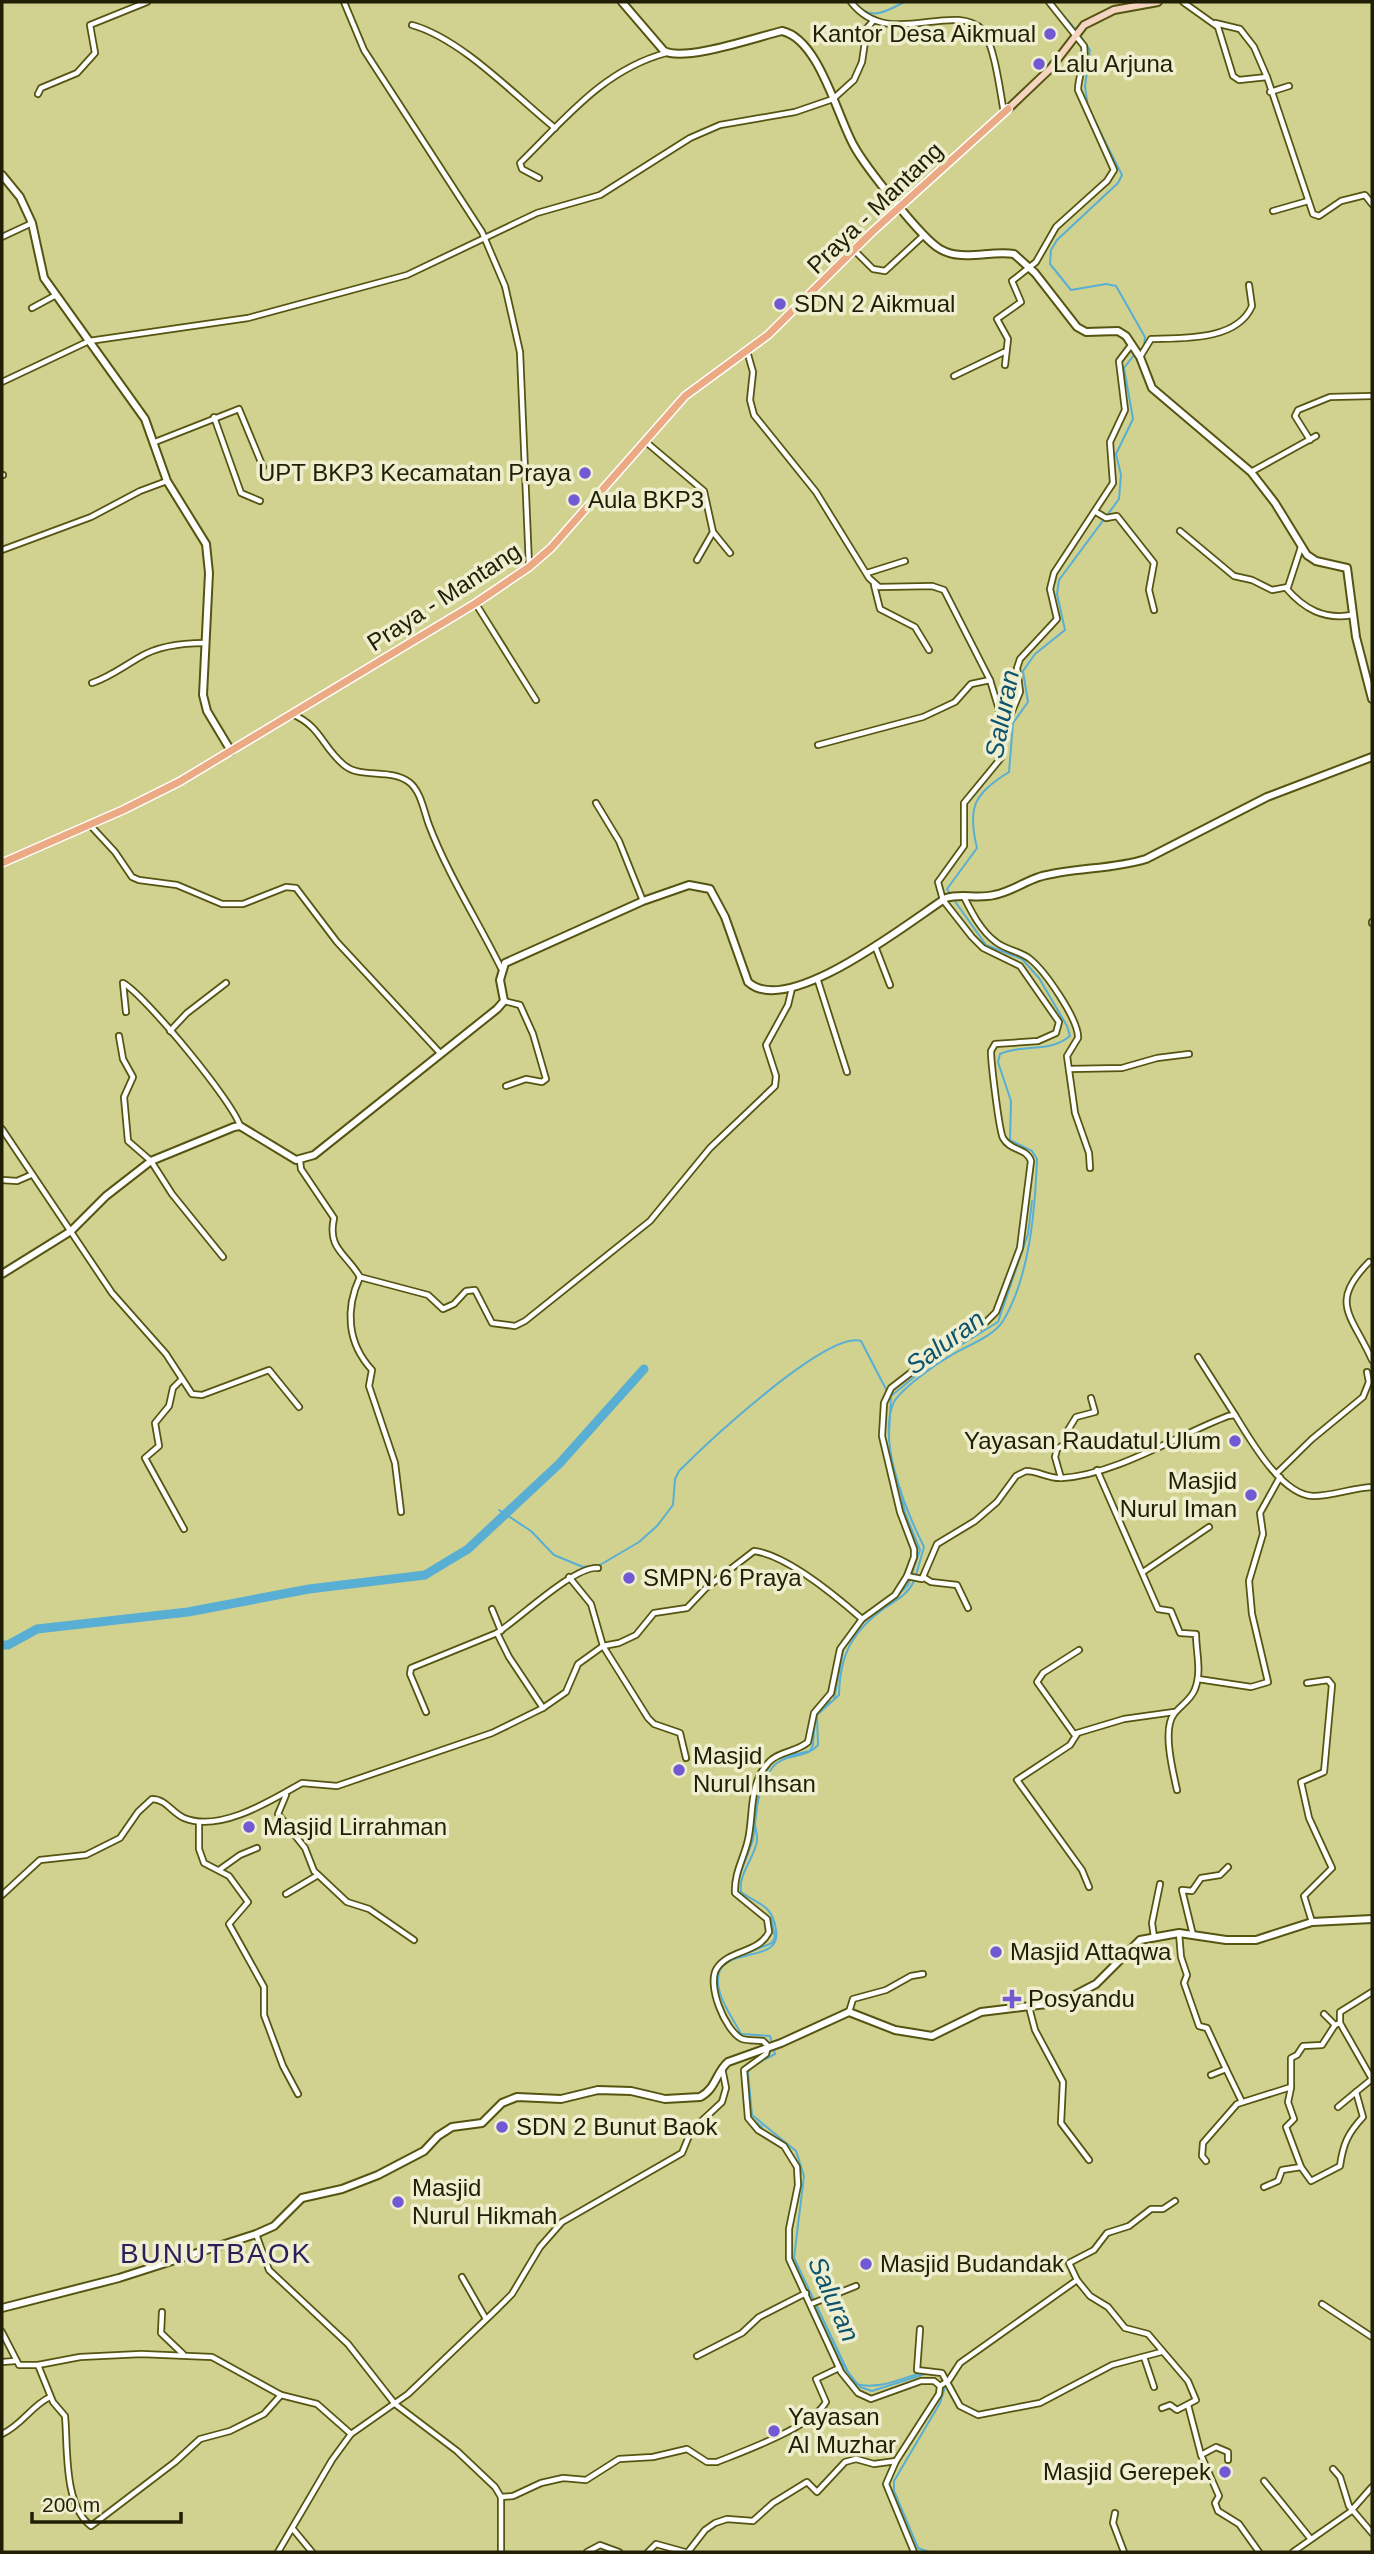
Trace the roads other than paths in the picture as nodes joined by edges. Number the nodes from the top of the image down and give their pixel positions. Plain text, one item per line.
1 (147, 2) edge
2 (344, 2) edge
3 (622, 2) edge
4 (851, 2) edge
5 (1049, 2) edge
6 (1117, 2) edge
7 (1158, 2) edge
8 (1183, 2) edge
9 (1114, 10) junction
10 (954, 13) dead end
11 (924, 15) dead end
12 (874, 20) junction
13 (1215, 23) junction
14 (412, 25) dead end
15 (1076, 35) junction
16 (666, 53) junction
17 (1267, 77) junction
18 (1289, 86) dead end
19 (1270, 92) junction
20 (37, 94) dead end
21 (833, 99) junction
22 (1008, 109) junction
23 (555, 128) junction
24 (2, 175) edge
25 (539, 178) dead end
26 (1308, 201) junction
27 (1372, 204) edge
28 (902, 206) junction
29 (1273, 211) dead end
30 (33, 223) junction
31 (924, 235) junction
32 (2, 237) edge
33 (484, 237) junction
34 (854, 250) junction
35 (1031, 268) junction
36 (1250, 285) dead end
37 (56, 295) junction
38 (32, 308) dead end
39 (89, 341) junction
40 (747, 351) junction
41 (1137, 351) junction
42 (1005, 352) junction
43 (1006, 365) dead end
44 (954, 376) dead end
45 (2, 382) edge
46 (1372, 396) edge
47 (214, 417) junction
48 (1316, 436) dead end
49 (1310, 440) junction
50 (155, 442) junction
51 (646, 442) junction
52 (263, 467) dead end
53 (1251, 472) junction
54 (167, 481) junction
55 (260, 501) dead end
56 (1098, 513) junction
57 (1180, 531) dead end
58 (713, 532) junction
59 (1301, 547) junction
60 (2, 550) edge
61 (730, 552) dead end
62 (697, 560) dead end
63 (905, 561) dead end
64 (529, 567) junction
65 (867, 573) junction
66 (874, 584) junction
67 (1286, 588) junction
68 (476, 603) junction
69 (1154, 610) dead end
70 (1352, 615) junction
71 (205, 643) junction
72 (929, 650) dead end
73 (990, 680) junction
74 (92, 682) dead end
75 (1372, 699) edge
76 (536, 700) dead end
77 (292, 714) junction
78 (1004, 728) junction
79 (818, 745) dead end
80 (231, 751) junction
81 (1372, 757) edge
82 (596, 803) dead end
83 (90, 825) junction
84 (2, 863) edge
85 (960, 896) junction
86 (945, 899) junction
87 (643, 901) junction
88 (875, 946) junction
89 (501, 968) junction
90 (818, 981) junction
91 (226, 983) dead end
92 (890, 985) dead end
93 (792, 987) junction
94 (504, 1001) junction
95 (127, 1012) dead end
96 (170, 1031) junction
97 (119, 1036) dead end
98 (441, 1054) junction
99 (1189, 1054) dead end
100 (1069, 1069) junction
101 (847, 1072) dead end
102 (506, 1086) dead end
103 (240, 1126) junction
104 (2, 1129) edge
105 (151, 1161) junction
106 (300, 1161) junction
107 (1090, 1168) dead end
108 (31, 1175) junction
109 (2, 1180) edge
110 (71, 1231) junction
111 (223, 1257) dead end
112 (1368, 1262) dead end
113 (2, 1273) edge
114 (360, 1277) junction
115 (1198, 1357) dead end
116 (1372, 1360) edge
117 (1367, 1372) dead end
118 (182, 1379) junction
119 (1091, 1398) dead end
120 (299, 1407) dead end
121 (1236, 1415) junction
122 (1097, 1470) junction
123 (1278, 1476) junction
124 (1061, 1478) junction
125 (1372, 1487) edge
126 (401, 1512) dead end
127 (1209, 1527) dead end
128 (184, 1530) dead end
129 (598, 1568) dead end
130 (1143, 1572) junction
131 (909, 1576) junction
132 (569, 1577) junction
133 (922, 1579) junction
134 (968, 1608) dead end
135 (492, 1609) dead end
136 (862, 1619) junction
137 (499, 1632) junction
138 (603, 1646) junction
139 (1079, 1650) dead end
140 (1198, 1679) junction
141 (1307, 1683) dead end
142 (544, 1707) junction
143 (426, 1712) dead end
144 (1175, 1712) junction
145 (1077, 1734) junction
146 (685, 1758) dead end
147 (1177, 1790) dead end
148 (286, 1795) junction
149 (200, 1823) junction
150 (257, 1848) dead end
151 (1227, 1867) dead end
152 (218, 1871) junction
153 (318, 1875) junction
154 (1160, 1884) dead end
155 (1089, 1886) dead end
156 (286, 1894) dead end
157 (2, 1895) edge
158 (1372, 1919) edge
159 (1312, 1922) junction
160 (1178, 1933) junction
161 (1193, 1935) junction
162 (1154, 1937) junction
163 (414, 1940) dead end
164 (923, 1974) dead end
165 (1372, 1992) edge
166 (1029, 2006) junction
167 (849, 2012) junction
168 (1324, 2014) dead end
169 (1338, 2024) junction
170 (769, 2046) junction
171 (722, 2067) junction
172 (1226, 2069) junction
173 (1212, 2076) dead end
174 (1372, 2079) edge
175 (1291, 2087) junction
176 (1356, 2092) junction
177 (298, 2094) dead end
178 (1242, 2102) junction
179 (1338, 2107) dead end
180 (1089, 2160) dead end
181 (1206, 2161) dead end
182 (1301, 2167) junction
183 (1264, 2187) dead end
184 (1175, 2201) dead end
185 (256, 2234) junction
186 (462, 2277) dead end
187 (1077, 2280) junction
188 (856, 2287) dead end
189 (806, 2293) junction
190 (814, 2303) junction
191 (1322, 2304) dead end
192 (2, 2308) edge
193 (162, 2312) dead end
194 (486, 2319) junction
195 (920, 2329) dead end
196 (2, 2332) edge
197 (1372, 2337) edge
198 (1161, 2352) junction
199 (183, 2355) junction
200 (697, 2356) dead end
201 (1144, 2357) junction
202 (15, 2361) junction
203 (2, 2362) edge
204 (38, 2365) junction
205 (839, 2368) junction
206 (948, 2381) junction
207 (940, 2386) junction
208 (1154, 2387) dead end
209 (281, 2395) junction
210 (50, 2397) junction
211 (395, 2404) junction
212 (1188, 2405) junction
213 (1162, 2408) dead end
214 (2, 2434) edge
215 (351, 2434) junction
216 (1201, 2455) junction
217 (1228, 2460) dead end
218 (896, 2461) junction
219 (1333, 2469) dead end
220 (1264, 2481) dead end
221 (1372, 2487) edge
222 (501, 2497) junction
223 (1352, 2509) junction
224 (1115, 2513) dead end
225 (293, 2529) junction
226 (1372, 2533) edge
227 (1310, 2538) junction
228 (278, 2552) edge
229 (312, 2552) edge
230 (501, 2552) edge
231 (587, 2552) edge
232 (619, 2552) edge
233 (648, 2552) edge
234 (687, 2552) edge
235 (914, 2552) edge
236 (1124, 2552) edge
237 (1259, 2552) edge
238 (1293, 2552) edge

1 - 20 street
2 - 33 street
3 - 16 street
4 - 12 street
5 - 15 street
6 - 9 street
7 - 9 main road
8 - 13 street
9 - 15 main road, Praya - Mantang
10 - 22 street
11 - 12 street
12 - 21 street
13 - 17 street
13 - 17 street
14 - 23 street
15 - 22 main road, Praya - Mantang
15 - 35 street
16 - 21 street
16 - 23 street
17 - 19 street
18 - 19 street
19 - 26 street
21 - 28 street
21 - 33 street
22 - 28 main road, Praya - Mantang
23 - 25 street
24 - 30 street
26 - 27 street
26 - 29 street
28 - 31 street
28 - 34 main road, Praya - Mantang
30 - 32 street
30 - 37 street
31 - 34 street
31 - 35 street
33 - 39 street
33 - 64 street
34 - 40 main road, Praya - Mantang
35 - 41 street
35 - 42 street
36 - 41 street
37 - 38 street
37 - 39 street
39 - 45 street
39 - 50 street
40 - 51 main road, Praya - Mantang
40 - 65 street
41 - 53 street
41 - 56 street
42 - 43 street
42 - 44 street
46 - 49 street
47 - 50 street
47 - 52 street
47 - 55 street
48 - 49 street
49 - 53 street
50 - 54 street
51 - 58 street
51 - 64 main road, Praya - Mantang
53 - 59 street
54 - 60 street
54 - 71 street
56 - 69 street
56 - 78 street
57 - 67 street
58 - 61 street
58 - 62 street
59 - 67 street
59 - 70 street
63 - 65 street
64 - 68 main road, Praya - Mantang
65 - 66 street
66 - 72 street
66 - 73 street
67 - 70 street
68 - 76 street
68 - 77 main road, Praya - Mantang
70 - 75 street
71 - 74 street
71 - 80 street
73 - 78 street
73 - 79 street
77 - 80 main road, Praya - Mantang
77 - 89 street
78 - 86 street
80 - 83 main road, Praya - Mantang
81 - 85 street
82 - 87 street
83 - 84 main road, Praya - Mantang
83 - 98 street
85 - 86 street
85 - 100 street
86 - 88 street
86 - 131 street
87 - 89 street
87 - 93 street
88 - 90 street
88 - 92 street
89 - 94 street
90 - 93 street
90 - 101 street
91 - 96 street
93 - 114 street
94 - 98 street
94 - 102 street
95 - 96 street
96 - 103 street
97 - 105 street
98 - 106 street
99 - 100 street
100 - 107 street
103 - 105 street
103 - 106 street
104 - 108 street
105 - 110 street
105 - 111 street
106 - 114 street
108 - 109 street
108 - 110 street
110 - 113 street
110 - 118 street
112 - 116 street
114 - 126 street
115 - 121 street
117 - 123 street
118 - 120 street
118 - 128 street
119 - 124 street
121 - 122 street
121 - 123 street
122 - 124 street
122 - 130 street
123 - 125 street
123 - 140 street
124 - 133 street
127 - 130 street
129 - 132 street
130 - 140 street
131 - 133 street
131 - 136 street
132 - 137 street
132 - 138 street
133 - 134 street
135 - 137 street
136 - 138 street
136 - 170 street
137 - 142 street
137 - 143 street
138 - 142 street
138 - 146 street
139 - 145 street
140 - 144 street
141 - 159 street
142 - 148 street
144 - 145 street
144 - 147 street
145 - 155 street
148 - 149 street
148 - 153 street
149 - 152 street
149 - 157 street
150 - 152 street
151 - 161 street
152 - 177 street
153 - 156 street
153 - 163 street
154 - 162 street
158 - 159 street
159 - 161 street
160 - 161 street
160 - 162 street
160 - 172 street
162 - 166 street
164 - 167 street
165 - 169 street
166 - 167 street
166 - 180 street
167 - 170 street
168 - 169 street
169 - 174 street
169 - 175 street
170 - 171 street
170 - 189 street
171 - 185 street
171 - 194 street
172 - 173 street
172 - 178 street
174 - 176 street
175 - 178 street
175 - 182 street
176 - 179 street
176 - 182 street
178 - 181 street
182 - 183 street
184 - 187 street
185 - 192 street
185 - 211 street
186 - 194 street
187 - 198 street
187 - 206 street
188 - 190 street
189 - 190 street
189 - 200 street
190 - 205 street
191 - 197 street
193 - 199 street
194 - 211 street
195 - 206 street
196 - 202 street
198 - 201 street
198 - 212 street
199 - 204 street
199 - 209 street
201 - 206 street
201 - 208 street
202 - 203 street
202 - 204 street
204 - 210 street
205 - 207 street
205 - 222 street
206 - 207 street
207 - 218 street
209 - 210 street
209 - 215 street
210 - 214 street
211 - 215 street
211 - 222 street
212 - 213 street
212 - 216 street
215 - 225 street
216 - 217 street
216 - 237 street
218 - 234 street
218 - 235 street
219 - 223 street
220 - 227 street
221 - 223 street
222 - 230 street
223 - 226 street
223 - 227 street
224 - 236 street
225 - 228 street
225 - 229 street
227 - 238 street
231 - 232 street
233 - 234 street

